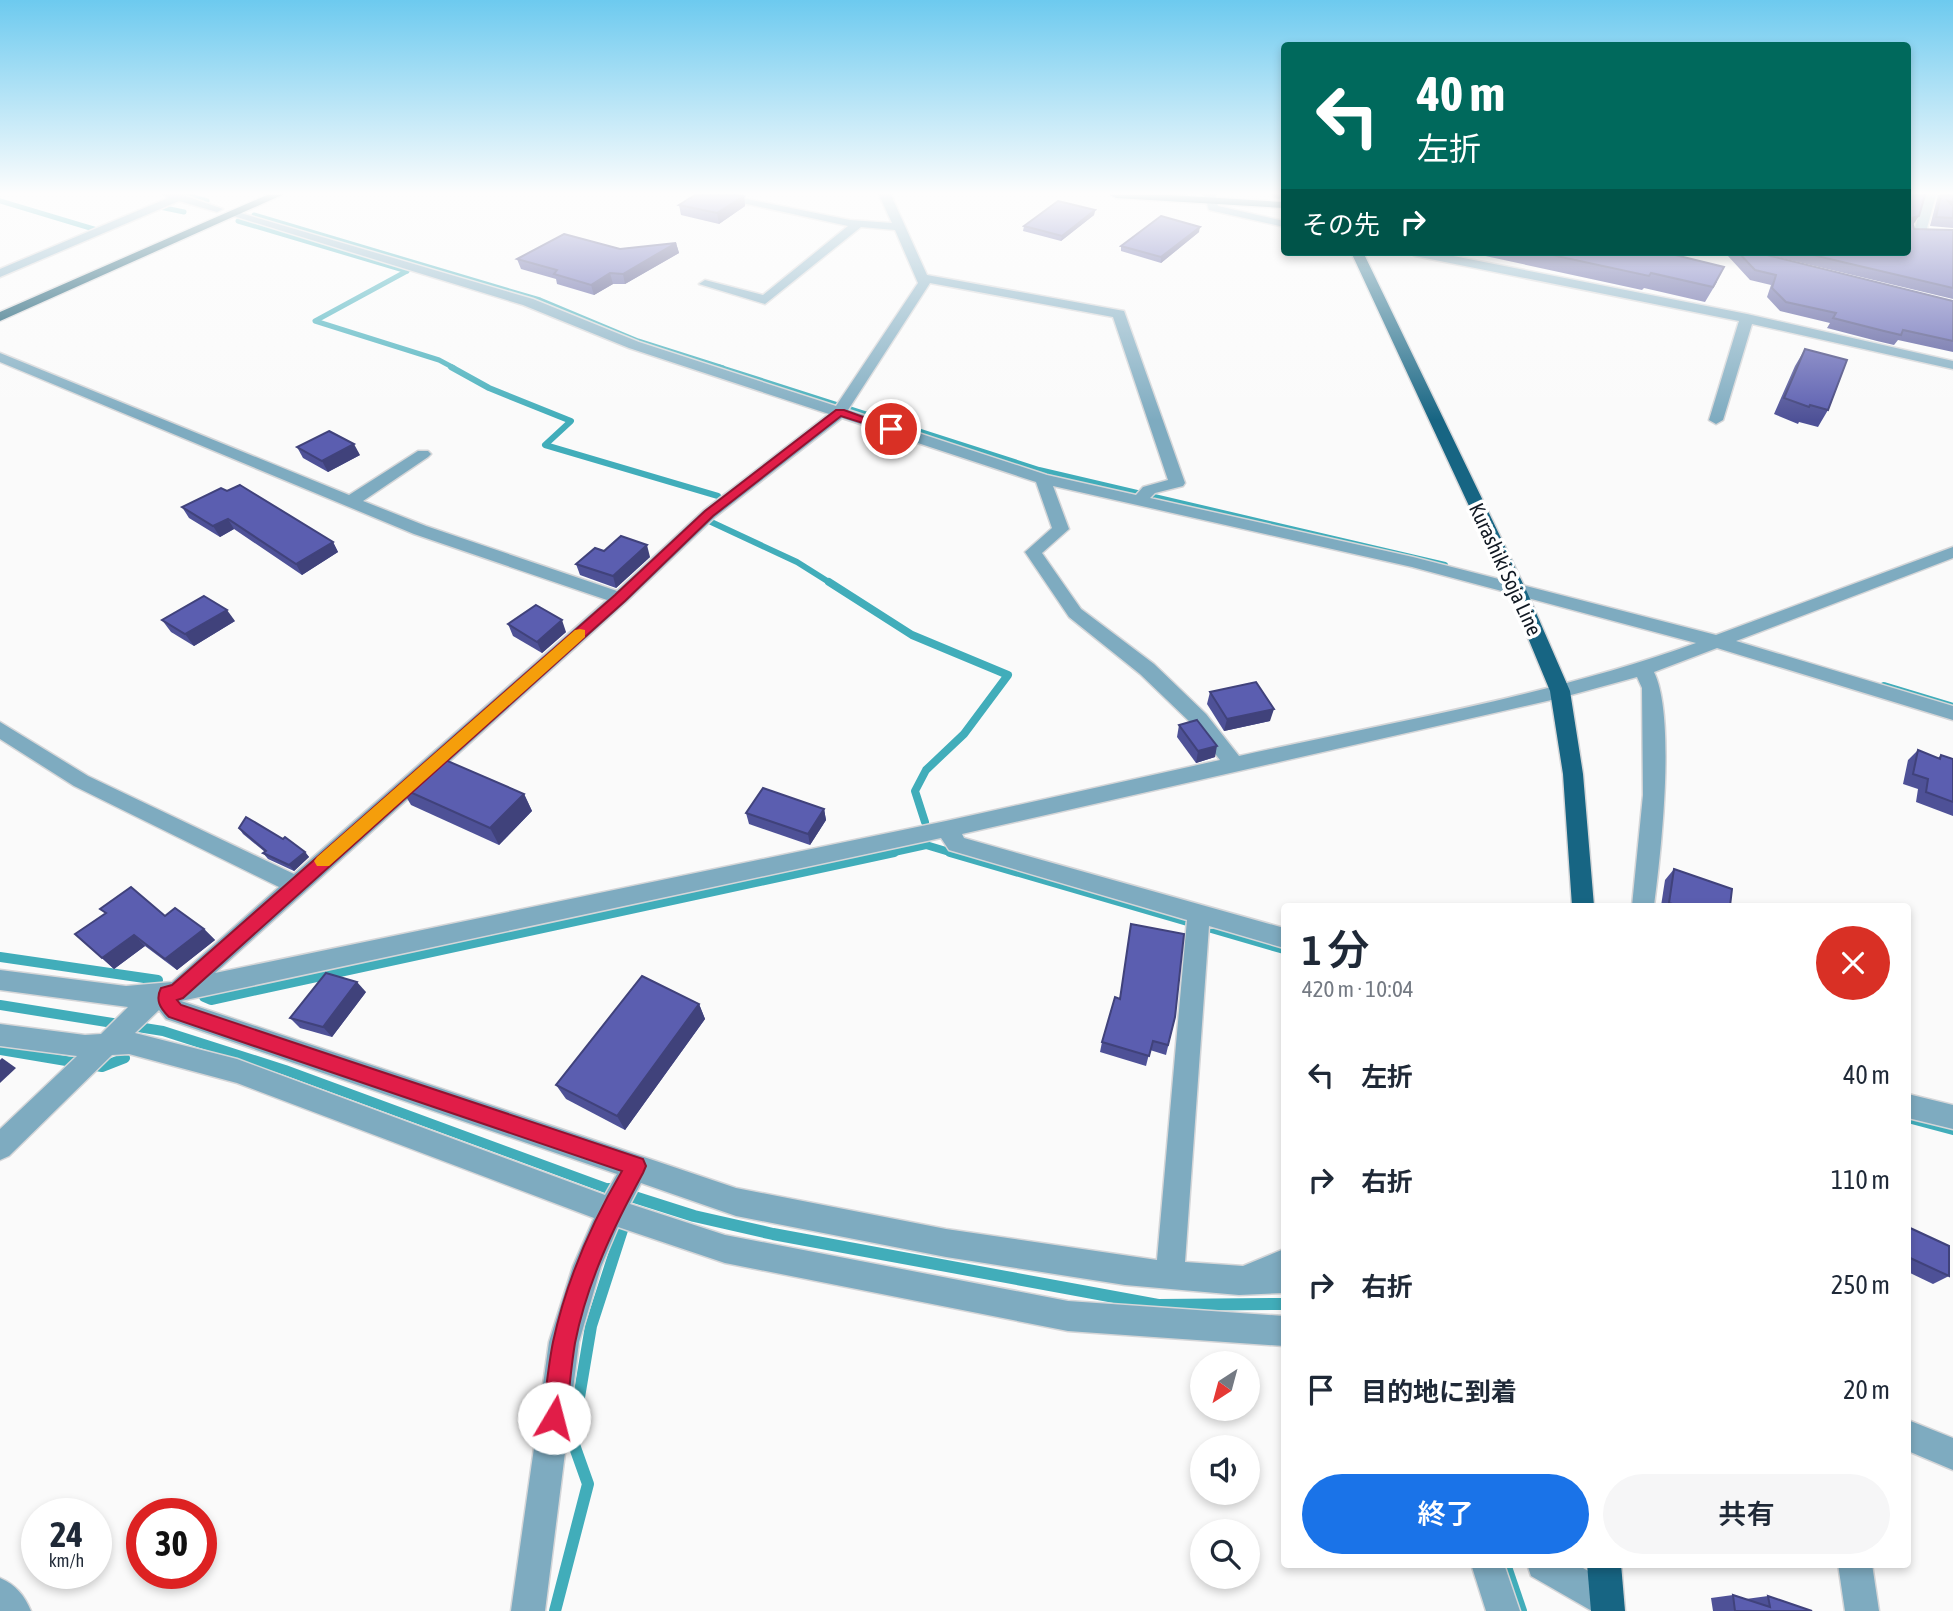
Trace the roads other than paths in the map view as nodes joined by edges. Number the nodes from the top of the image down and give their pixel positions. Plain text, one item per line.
1 (79, 270) edge
2 (100, 270) edge
3 (428, 270) edge
4 (801, 270) edge
5 (919, 270) edge
6 (1366, 270) edge
7 (1506, 270) edge
8 (923, 278) junction
9 (705, 284) dead end
10 (0, 305) edge
11 (0, 317) edge
12 (1747, 318) junction
13 (0, 356) edge
14 (1953, 365) edge
15 (842, 409) junction
16 (1716, 420) dead end
17 (423, 454) dead end
18 (1043, 479) junction
19 (1141, 498) junction
20 (350, 502) junction
21 (1953, 552) edge
22 (1518, 592) junction
23 (620, 598) junction
24 (1722, 640) junction
25 (1643, 669) junction
26 (1560, 691) junction
27 (1953, 713) edge
28 (0, 729) edge
29 (1235, 765) junction
30 (946, 829) junction
31 (296, 885) junction
32 (1583, 903) edge
33 (1643, 903) edge
34 (1198, 922) junction
35 (1281, 937) edge
36 (0, 979) edge
37 (167, 994) junction
38 (0, 1035) edge
39 (109, 1044) junction
40 (1911, 1107) edge
41 (1953, 1117) edge
42 (0, 1147) edge
43 (623, 1189) junction
44 (1281, 1264) edge
45 (1170, 1275) junction
46 (1281, 1279) edge
47 (1239, 1282) junction
48 (1281, 1331) edge
49 (1911, 1437) edge
50 (1953, 1454) edge
51 (1488, 1568) edge
52 (1550, 1568) edge
53 (1604, 1568) edge
54 (1856, 1568) edge
55 (0, 1595) edge
56 (1607, 1605) edge
57 (14, 1611) edge
58 (528, 1611) edge
59 (1503, 1611) edge
60 (1862, 1611) edge

1 - 10 highway
2 - 11 highway
3 - 15 street
4 - 9 street
5 - 8 street
6 - 22 main road, Kurashiki Soja Line
7 - 12 street
8 - 15 street
8 - 19 street
12 - 14 street
12 - 16 street
13 - 20 street
15 - 18 street
15 - 23 street
17 - 20 street
18 - 19 street
18 - 29 street
19 - 22 street
20 - 23 street
21 - 24 street
22 - 24 street
22 - 26 main road, Kurashiki Soja Line
23 - 31 street
24 - 25 street
24 - 27 street
25 - 26 street
25 - 33 street
26 - 29 street
26 - 32 main road, Kurashiki Soja Line
28 - 31 street
29 - 30 street
30 - 34 street
30 - 37 street
31 - 37 street
34 - 35 street
34 - 45 street
36 - 37 street
37 - 39 street
37 - 43 street
38 - 39 street
39 - 42 street
39 - 43 street
40 - 41 street
43 - 45 street
43 - 48 street
43 - 58 street
44 - 47 street
45 - 47 street
46 - 47 street
49 - 50 street
51 - 59 street
52 - 56 street
53 - 56 main road
54 - 60 street
55 - 57 street

